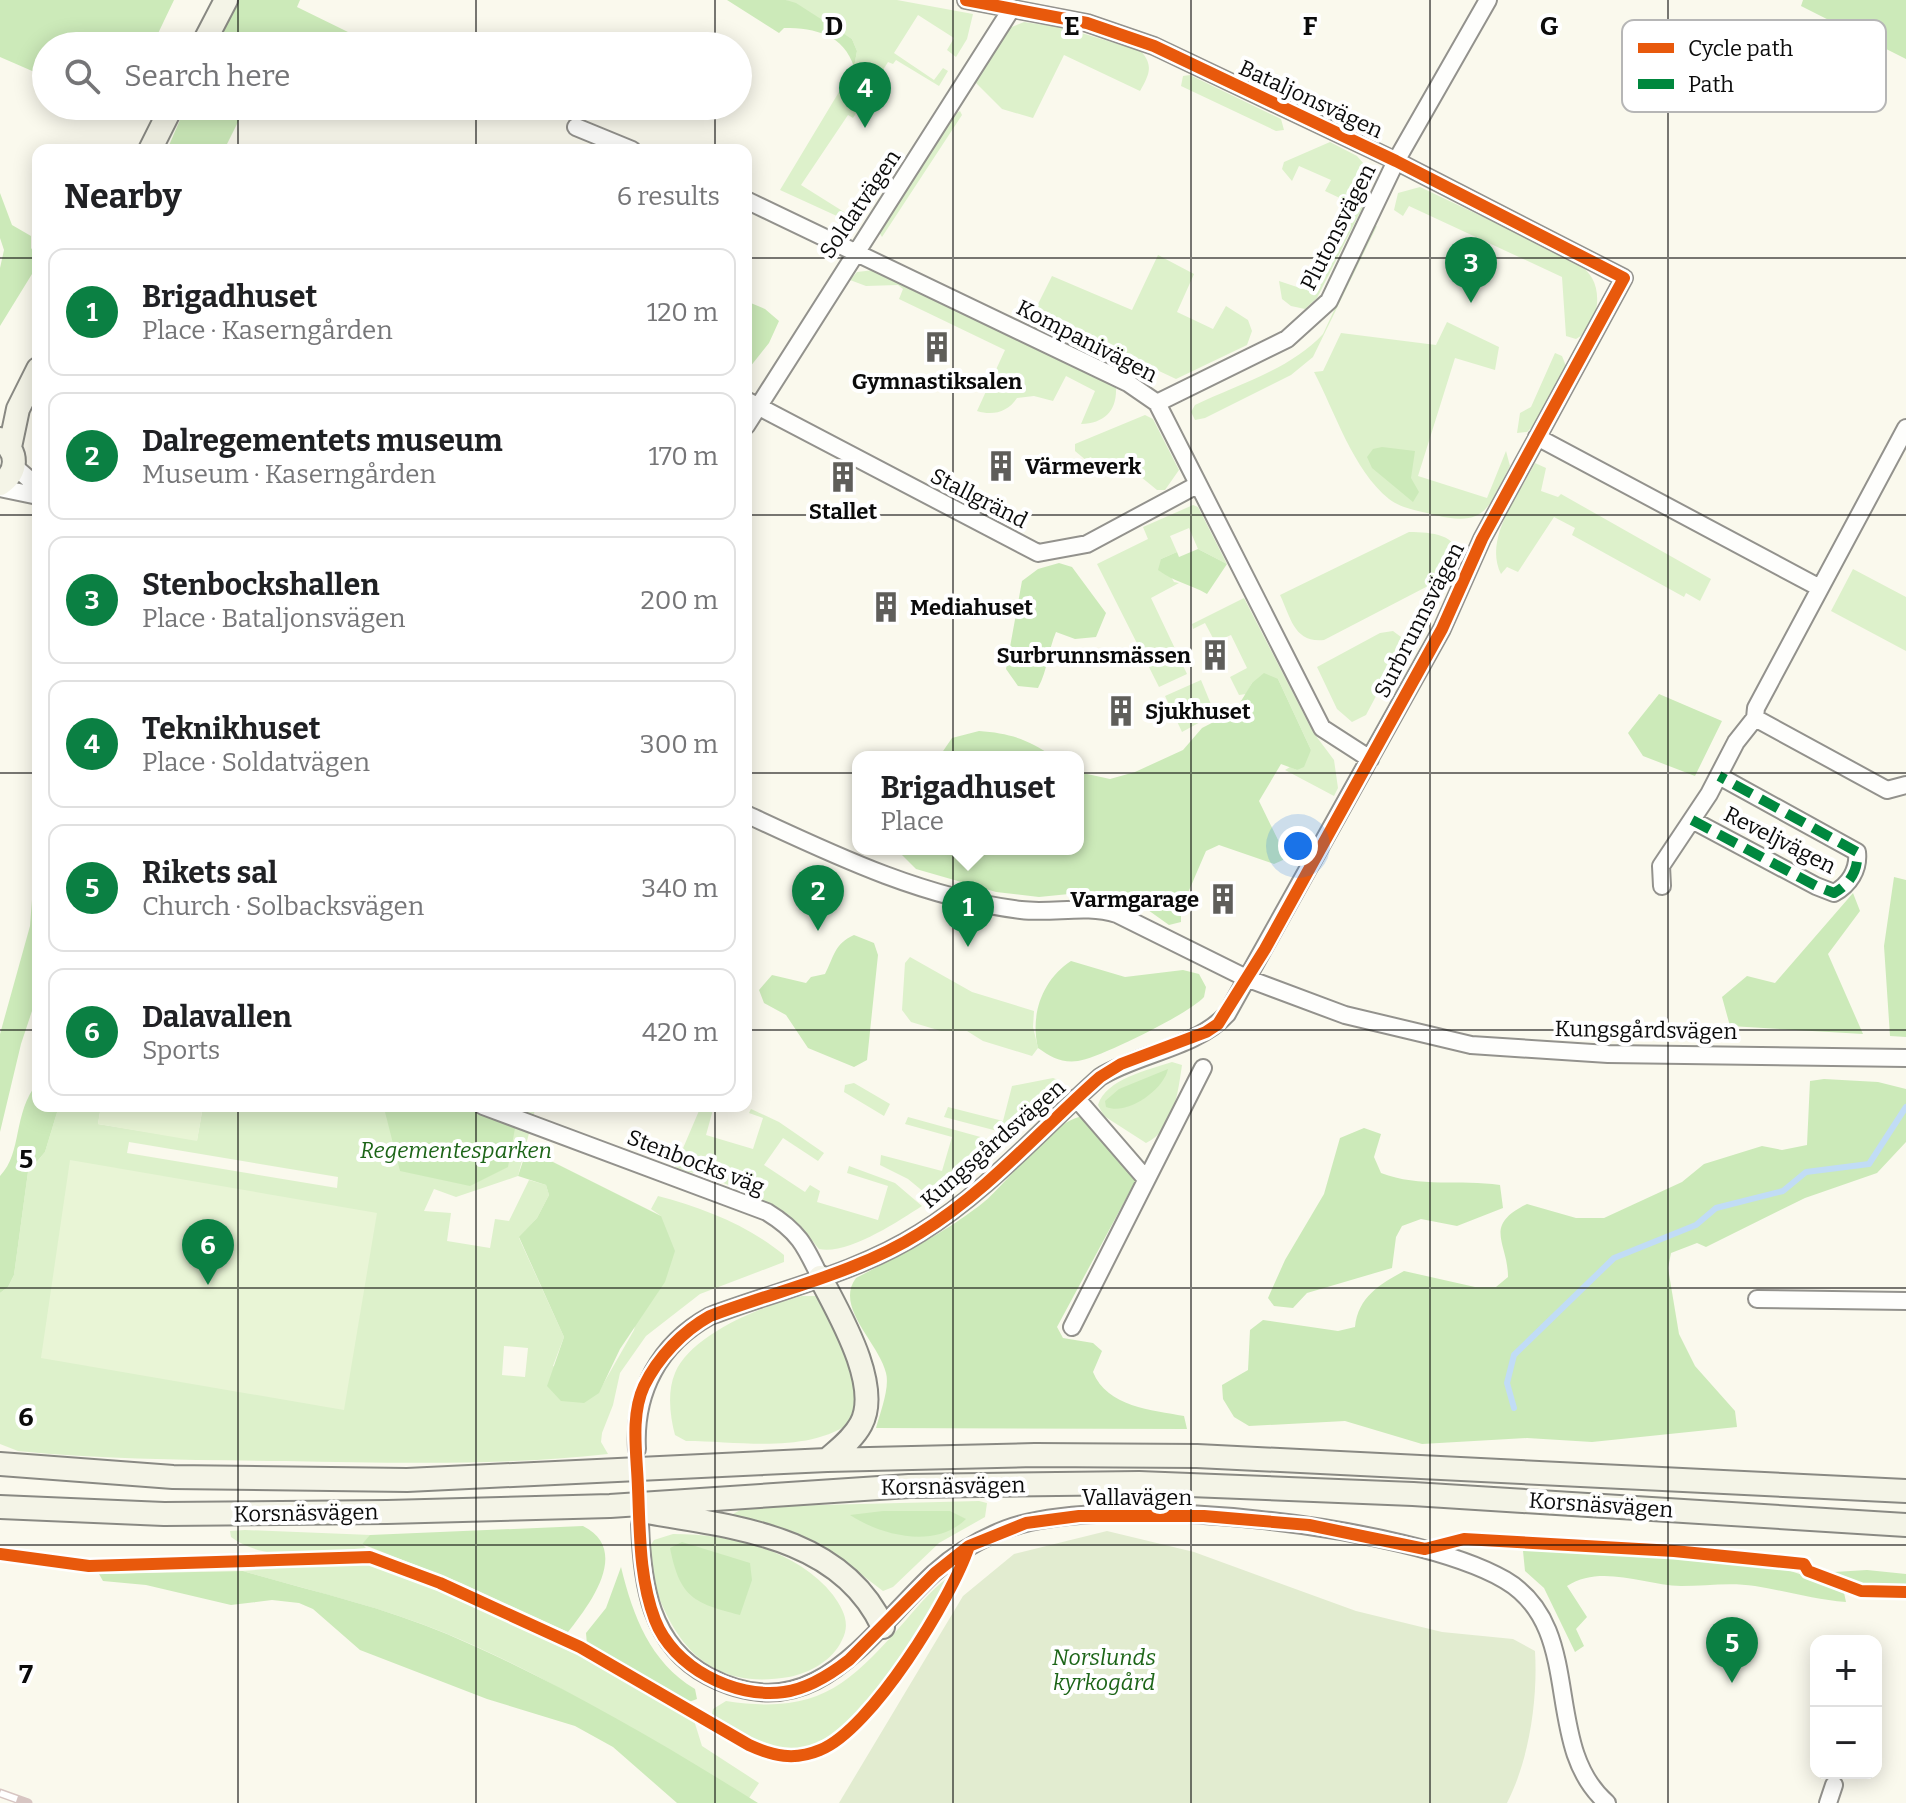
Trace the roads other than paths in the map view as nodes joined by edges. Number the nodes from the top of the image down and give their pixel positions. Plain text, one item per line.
1 (226, 0) edge
2 (966, 0) edge
3 (1488, 0) edge
4 (1012, 8) junction
5 (209, 32) edge
6 (165, 120) edge
7 (576, 127) dead end
8 (153, 144) edge
9 (617, 144) edge
10 (1396, 161) junction
11 (752, 203) edge
12 (859, 253) junction
13 (1624, 278) joint
14 (32, 381) edge
15 (1157, 403) junction
16 (752, 404) edge
17 (18, 409) junction
18 (0, 424) edge
19 (1906, 428) edge
20 (1537, 437) junction
21 (8, 451) edge
22 (32, 480) edge
23 (1197, 485) junction
24 (0, 486) edge
25 (32, 494) edge
26 (1820, 588) junction
27 (1755, 718) junction
28 (1370, 759) junction
29 (1719, 776) junction
30 (1906, 785) edge
31 (752, 817) edge
32 (1692, 820) junction
33 (1662, 886) dead end
34 (1246, 978) junction
35 (1906, 1058) edge
36 (1203, 1068) dead end
37 (1076, 1098) junction
38 (499, 1112) edge
39 (1146, 1179) junction
40 (820, 1277) junction
41 (1757, 1299) dead end
42 (1906, 1301) edge
43 (1072, 1327) dead end
44 (637, 1449) tunnel mouth
45 (827, 1460) junction
46 (2, 1464) edge
47 (1906, 1491) edge
48 (610, 1506) junction
49 (0, 1507) edge
50 (640, 1524) tunnel mouth
51 (1906, 1525) edge
52 (883, 1627) junction
53 (1834, 1785) dead end
54 (1607, 1803) edge
55 (1828, 1803) edge

1 - 5 main road
2 - 4 street, Bataljonsvägen
3 - 10 street, Plutonsvägen
4 - 10 street, Bataljonsvägen
4 - 12 street, Soldatvägen
6 - 8 main road
7 - 9 street
10 - 13 street, Bataljonsvägen
10 - 15 street, Plutonsvägen
11 - 12 street, Kompanivägen
12 - 15 street, Kompanivägen
12 - 16 street, Soldatvägen
13 - 20 street, Surbrunnsvägen
14 - 17 main road
15 - 23 street, Kompanivägen
16 - 23 street, Stallgränd
17 - 18 main road
17 - 21 main road
19 - 26 street, Reveljvägen
20 - 26 street
20 - 28 street, Surbrunnsvägen
21 - 22 street
21 - 24 main road
23 - 28 street, Kompanivägen
24 - 25 street
26 - 27 street, Reveljvägen
27 - 29 street, Reveljvägen
27 - 30 street
28 - 34 street, Surbrunnsvägen
29 - 32 street, Reveljvägen
29 - 32 street, Reveljvägen
31 - 34 street
32 - 33 street, Reveljvägen
34 - 35 street, Kungsgårdsvägen
34 - 37 street, Kungsgårdsvägen
36 - 39 street
37 - 39 street
37 - 40 street, Kungsgårdsvägen
38 - 40 street, Stenbocks väg
39 - 43 street
40 - 44 street, Kungsgårdsvägen
40 - 45 main road
41 - 42 street
45 - 46 main road, Korsnäsvägen
45 - 47 main road, Korsnäsvägen
48 - 49 main road, Korsnäsvägen
48 - 51 main road, Korsnäsvägen
48 - 52 main road
50 - 52 street
52 - 54 street, Vallavägen
53 - 55 street

